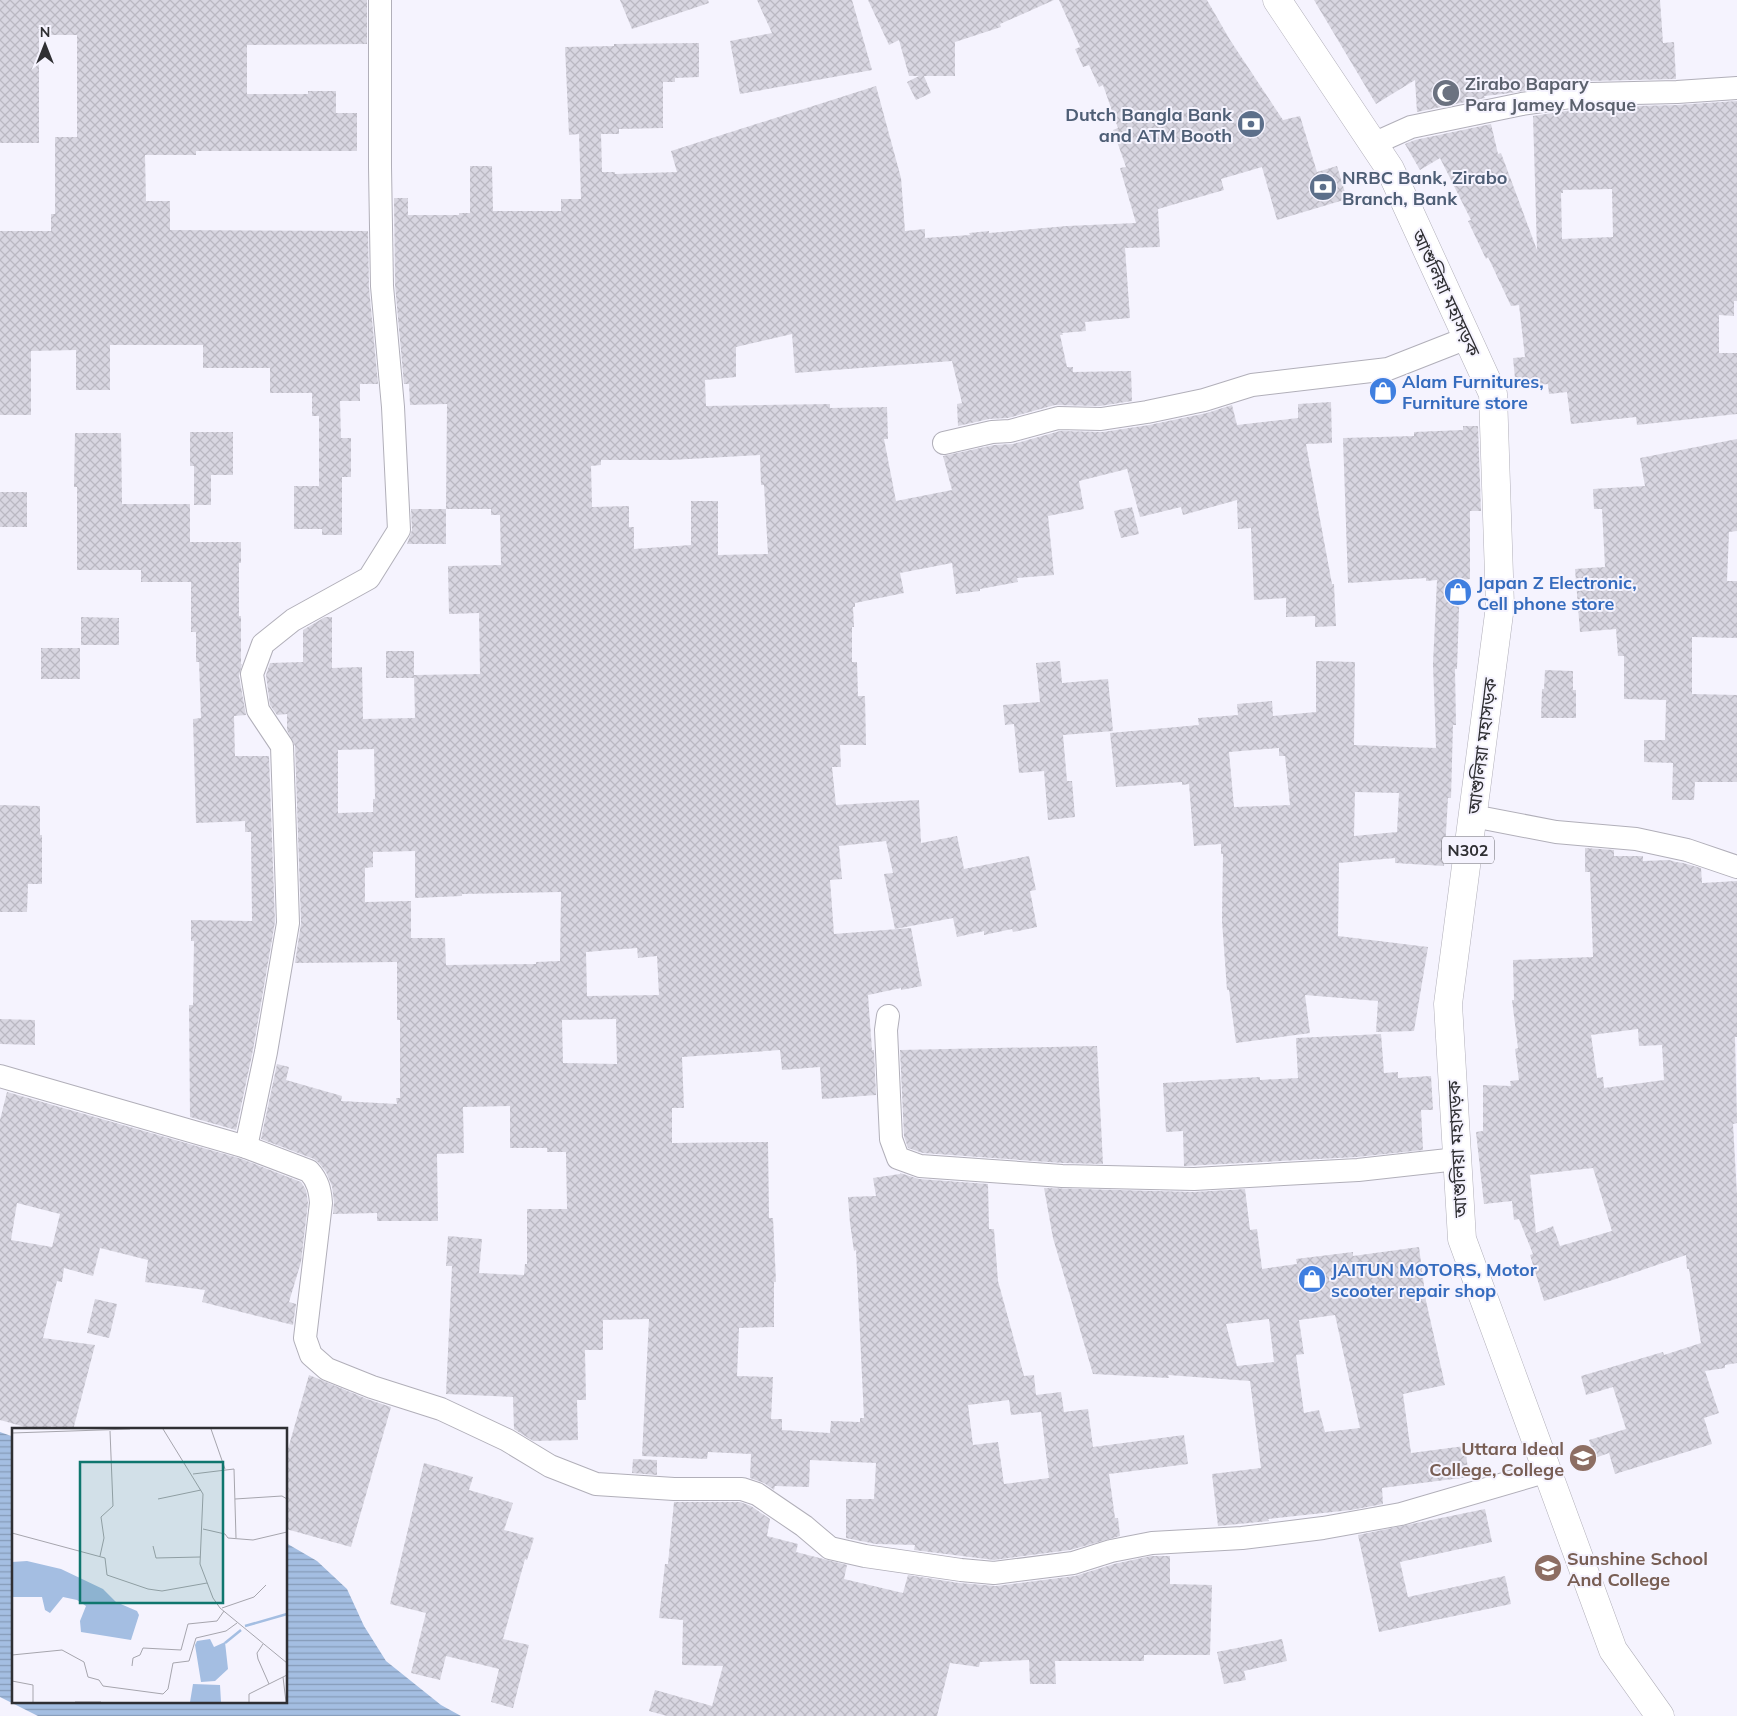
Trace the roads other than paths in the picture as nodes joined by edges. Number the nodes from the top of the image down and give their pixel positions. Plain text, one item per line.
1 (380, 0) edge
2 (1277, 0) edge
3 (1737, 88) edge
4 (1373, 144) junction
5 (1467, 338) junction
6 (944, 443) dead end
7 (1473, 816) junction
8 (1737, 867) edge
9 (888, 1016) dead end
10 (0, 1076) edge
11 (246, 1147) junction
12 (1457, 1159) junction
13 (1548, 1472) junction
14 (1660, 1716) edge

1 - 11 street
2 - 4 highway, আশুলিয়া মহাসড়ক / N302
3 - 4 street
4 - 5 highway, আশুলিয়া মহাসড়ক / N302
5 - 6 street
5 - 7 highway, আশুলিয়া মহাসড়ক / N302
7 - 8 street
7 - 12 highway, আশুলিয়া মহাসড়ক / N302
9 - 12 street
10 - 11 street
11 - 13 street
12 - 13 highway, আশুলিয়া মহাসড়ক / N302
13 - 14 highway, আশুলিয়া মহাসড়ক / N302

